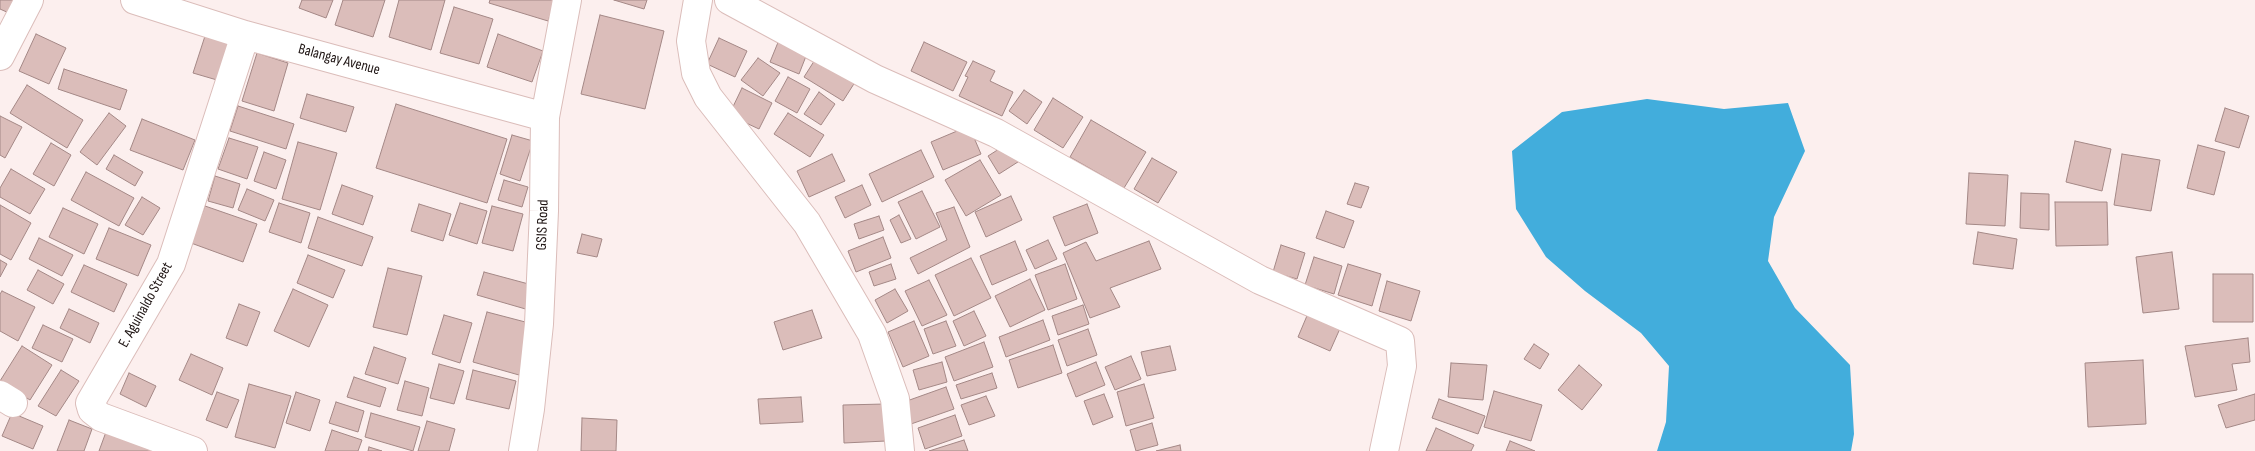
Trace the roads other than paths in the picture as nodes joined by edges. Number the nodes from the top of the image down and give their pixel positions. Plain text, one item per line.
1 (29, 0) edge
2 (135, 0) edge
3 (567, 0) edge
4 (698, 0) edge
5 (729, 0) edge
6 (246, 35) junction
7 (0, 56) edge
8 (545, 117) junction
9 (193, 451) edge
10 (523, 451) edge
11 (900, 451) edge
12 (1384, 451) edge

1 - 7 street
2 - 6 street, Balangay Avenue
3 - 8 street, GSIS Road
4 - 11 street
5 - 12 street
6 - 8 street, Balangay Avenue
6 - 9 street, E. Aguinaldo Street
8 - 10 street, GSIS Road

